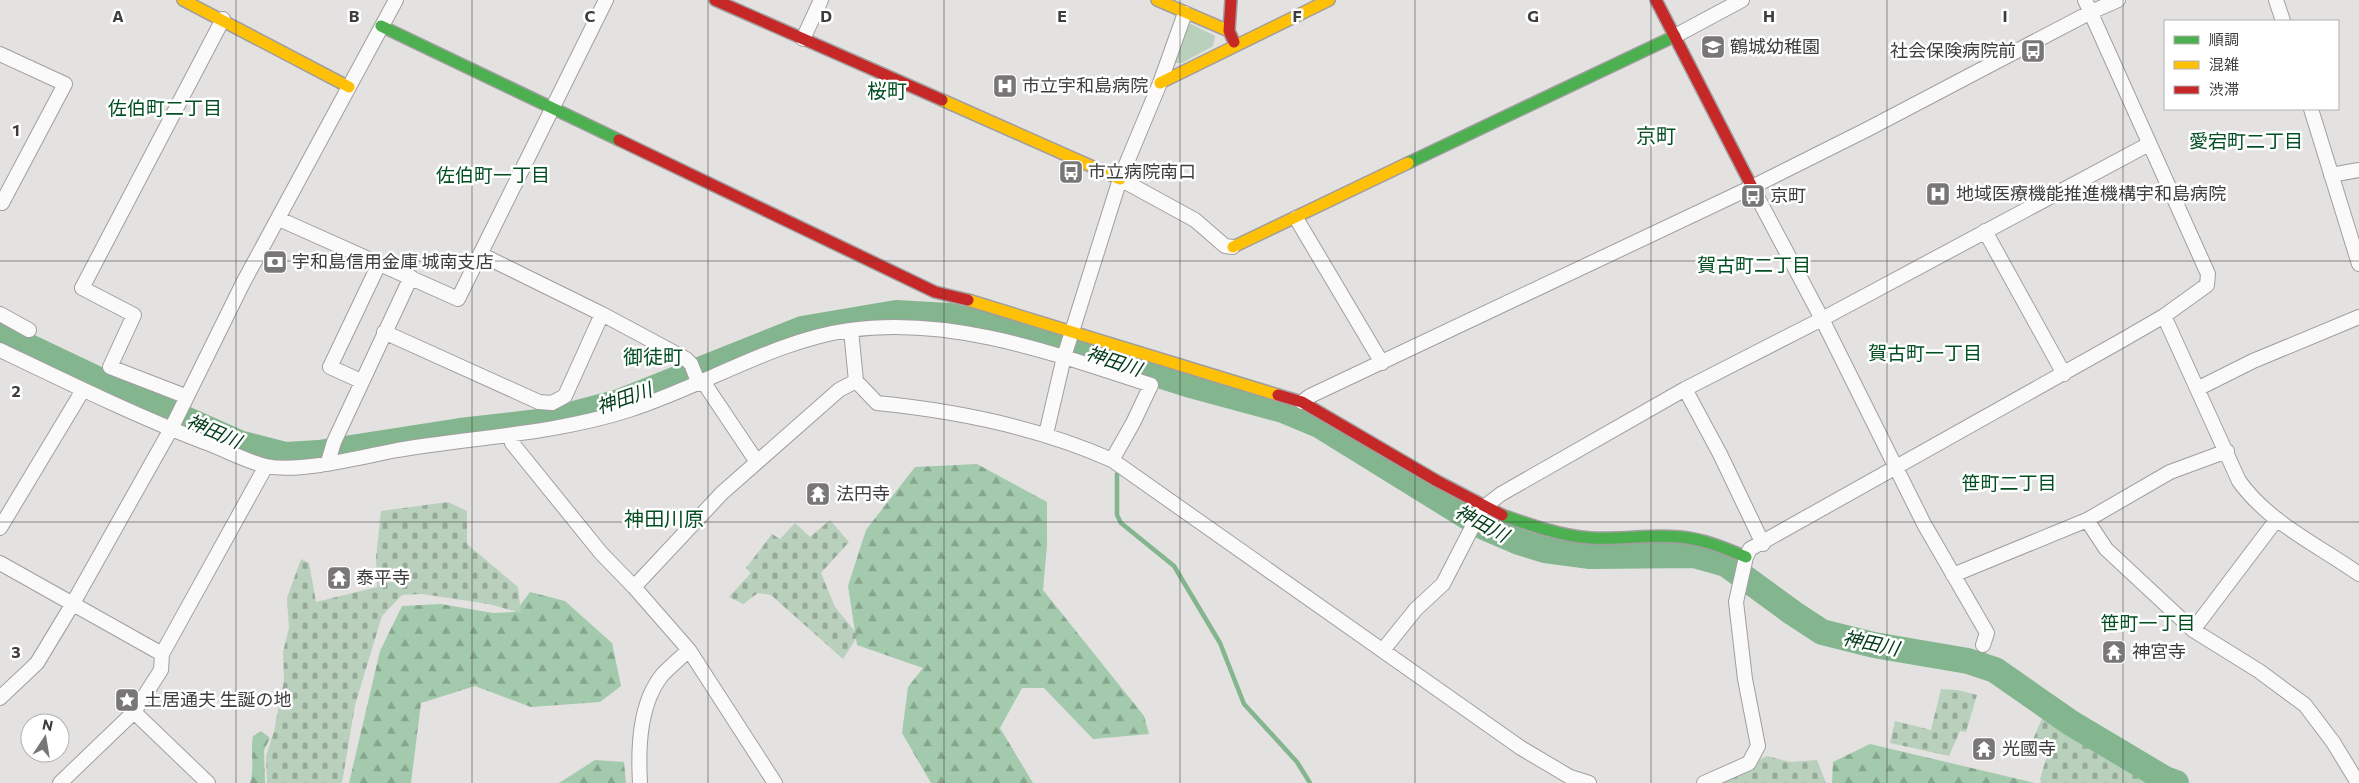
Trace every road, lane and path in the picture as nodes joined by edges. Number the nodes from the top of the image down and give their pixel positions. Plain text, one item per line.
1 (183, 0) edge
2 (396, 0) edge
3 (606, 0) edge
4 (716, 0) edge
5 (820, 0) edge
6 (1157, 0) edge
7 (1231, 0) edge
8 (1329, 0) edge
9 (1656, 0) edge
10 (1742, 0) edge
11 (2118, 0) edge
12 (2276, 0) edge
13 (2088, 6) edge
14 (1185, 13) junction
15 (224, 18) junction
16 (2283, 20) edge
17 (381, 26) junction
18 (1229, 31) junction
19 (1675, 36) junction
20 (803, 39) junction
21 (1236, 46) junction
22 (0, 54) edge
23 (1160, 84) junction
24 (349, 87) junction
25 (552, 108) junction
26 (2311, 110) edge
27 (2149, 144) junction
28 (2359, 170) edge
29 (2331, 175) junction
30 (1120, 179) junction
31 (1752, 187) junction
32 (2, 203) dead end
33 (1296, 218) junction
34 (279, 219) junction
35 (1985, 231) junction
36 (1233, 247) joint
37 (480, 254) junction
38 (379, 264) junction
39 (2359, 264) edge
40 (410, 278) junction
41 (0, 314) edge
42 (602, 314) junction
43 (2164, 316) junction
44 (2359, 317) edge
45 (1822, 319) junction
46 (29, 330) dead end
47 (852, 330) junction
48 (384, 332) junction
49 (1072, 334) junction
50 (0, 350) edge
51 (1065, 355) junction
52 (1382, 364) junction
53 (2064, 374) junction
54 (361, 381) junction
55 (856, 381) junction
56 (700, 382) junction
57 (2199, 388) junction
58 (1685, 389) junction
59 (83, 390) junction
60 (183, 401) junction
61 (1302, 402) junction
62 (172, 426) junction
63 (1046, 434) junction
64 (510, 435) junction
65 (2227, 451) junction
66 (329, 456) junction
67 (1112, 460) junction
68 (757, 462) junction
69 (266, 466) junction
70 (1895, 469) junction
71 (1481, 510) junction
72 (2087, 520) junction
73 (2276, 520) junction
74 (0, 528) edge
75 (1763, 544) junction
76 (1745, 560) junction
77 (0, 563) edge
78 (2359, 574) edge
79 (1953, 575) junction
80 (634, 587) junction
81 (72, 604) junction
82 (2193, 630) junction
83 (1983, 645) dead end
84 (689, 650) junction
85 (1383, 650) junction
86 (162, 654) junction
87 (0, 698) edge
88 (134, 712) junction
89 (60, 783) edge
90 (208, 783) edge
91 (640, 783) edge
92 (775, 783) edge
93 (1590, 783) edge
94 (1704, 783) edge
95 (2358, 783) edge

1 - 15 street
2 - 17 street
3 - 25 street
4 - 20 street
5 - 20 street
6 - 14 street
7 - 18 street
8 - 21 street
9 - 19 street
10 - 19 street
11 - 13 street
12 - 16 street
13 - 27 street
13 - 31 street
14 - 18 street
14 - 23 street
15 - 24 street
15 - 60 street
17 - 24 street
17 - 25 street
18 - 21 street
19 - 31 street
19 - 33 street
20 - 30 street
21 - 23 street
22 - 32 street
23 - 30 street
24 - 34 street
25 - 37 street
25 - 49 street
26 - 29 street
27 - 35 street
27 - 43 street
28 - 29 street
29 - 39 street
30 - 36 street
30 - 49 street
31 - 45 street
31 - 52 street
33 - 36 street
33 - 52 street
34 - 38 street
34 - 60 street
35 - 45 street
35 - 53 street
37 - 40 street
37 - 42 street
38 - 40 street
38 - 54 street
40 - 48 street
41 - 46 street
42 - 48 street
42 - 56 street
43 - 53 street
43 - 57 street
44 - 57 street
45 - 58 street
45 - 70 street
47 - 51 street
47 - 55 street
47 - 56 street
48 - 54 street
49 - 51 street
49 - 61 street
50 - 59 street
51 - 63 street
51 - 67 street
52 - 61 street
53 - 70 street
54 - 66 street
55 - 63 street
55 - 68 street
56 - 64 street
56 - 68 street
57 - 65 street
58 - 71 street
58 - 75 street
59 - 62 street
59 - 74 street
60 - 62 street
61 - 71 street
62 - 69 street
62 - 81 street
63 - 67 street
64 - 66 street
64 - 80 street
65 - 72 street
65 - 73 street
66 - 69 street
67 - 85 street
68 - 80 street
69 - 86 street
70 - 75 street
70 - 79 street
71 - 76 street
71 - 85 street
72 - 79 street
72 - 82 street
73 - 78 street
73 - 82 street
75 - 76 street
76 - 94 street
77 - 81 street
79 - 83 street
80 - 84 street
81 - 86 street
81 - 87 street
82 - 95 street
84 - 91 street
84 - 92 street
85 - 93 street
86 - 88 street
88 - 89 street
88 - 90 street

